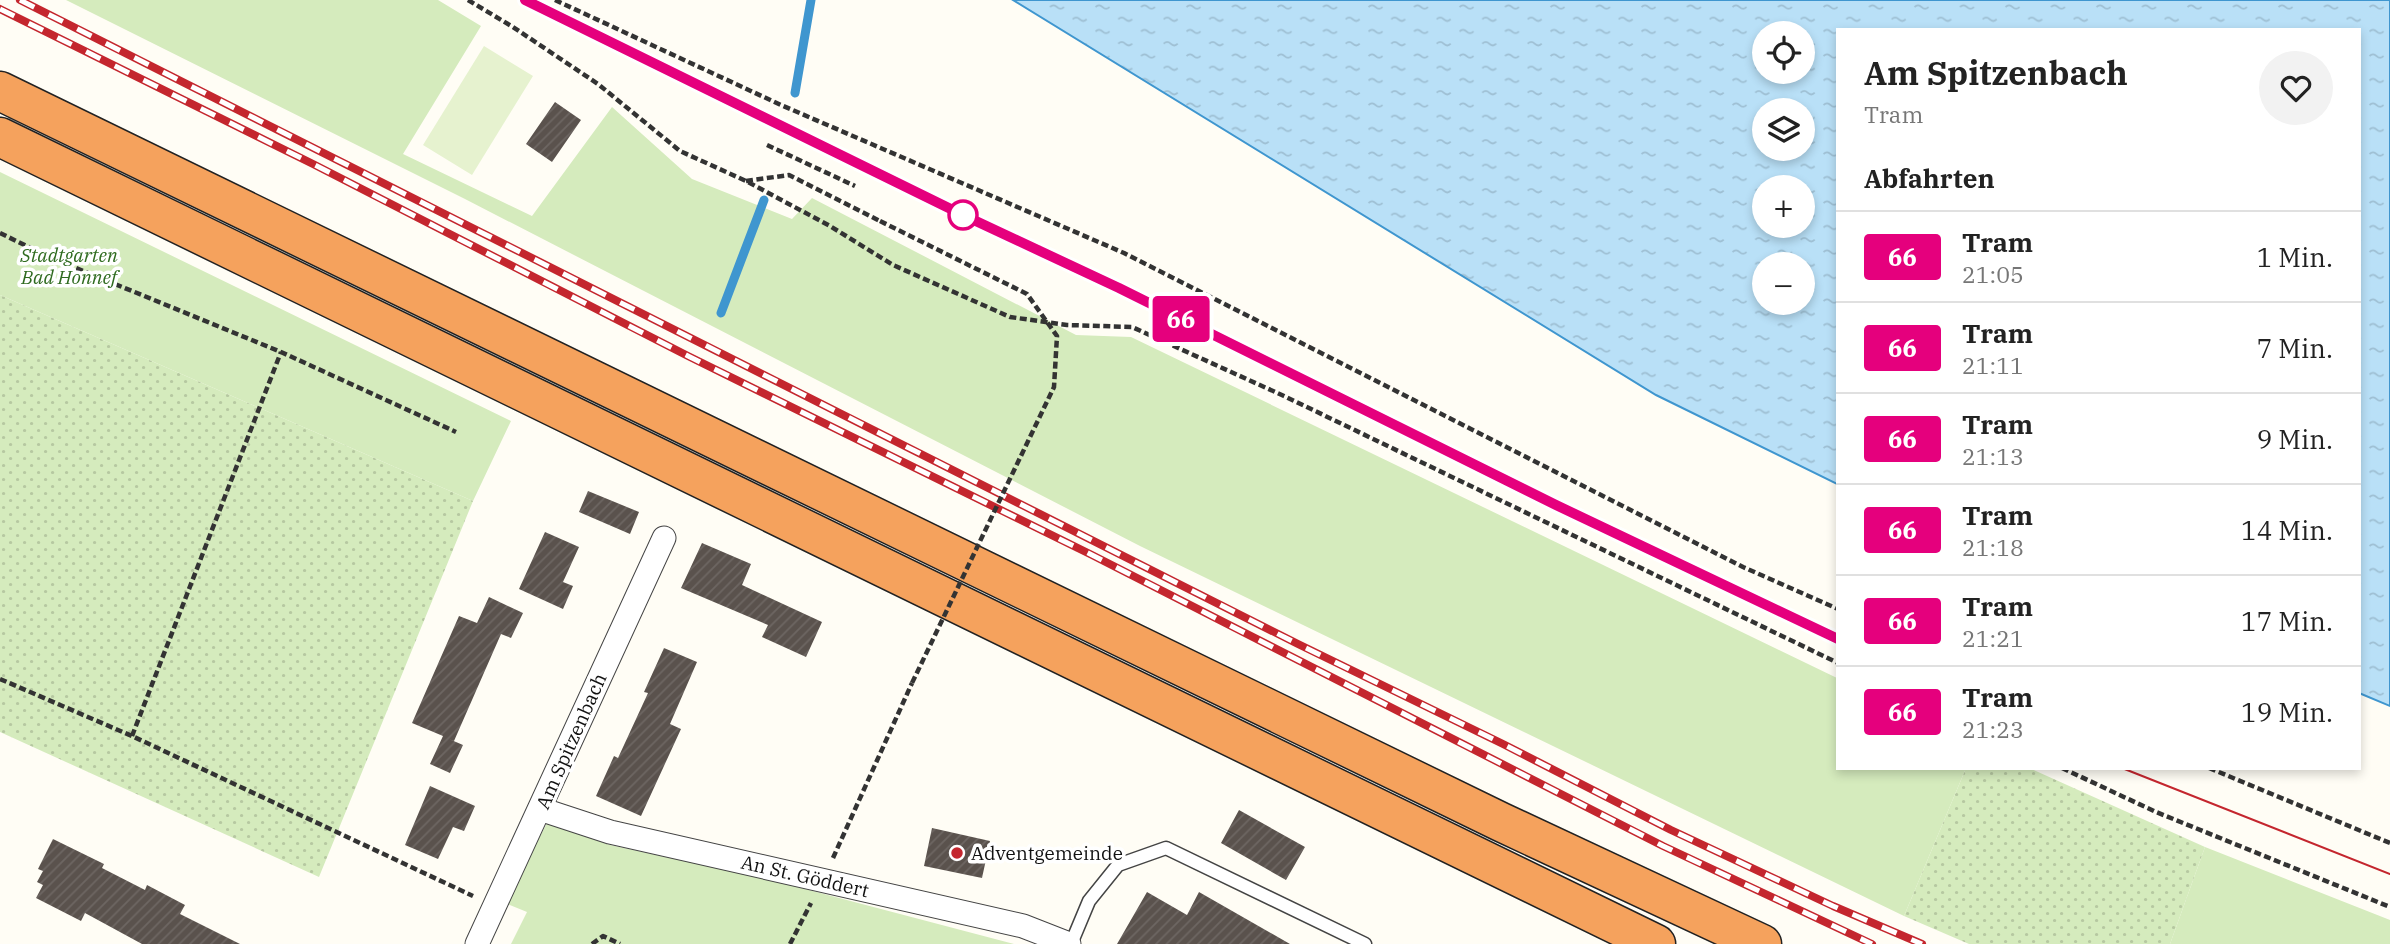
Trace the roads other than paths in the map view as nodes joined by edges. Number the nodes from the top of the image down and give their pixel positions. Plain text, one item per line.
1 (0, 91) edge
2 (0, 137) edge
3 (664, 538) dead end
4 (540, 809) junction
5 (478, 944) edge
6 (1070, 944) edge
7 (1365, 944) edge
8 (1656, 944) edge
9 (1762, 944) edge

1 - 9 highway
2 - 8 highway
3 - 4 street, Am Spitzenbach
4 - 5 street, Am Spitzenbach
4 - 6 street, An St. Göddert
6 - 7 lane

